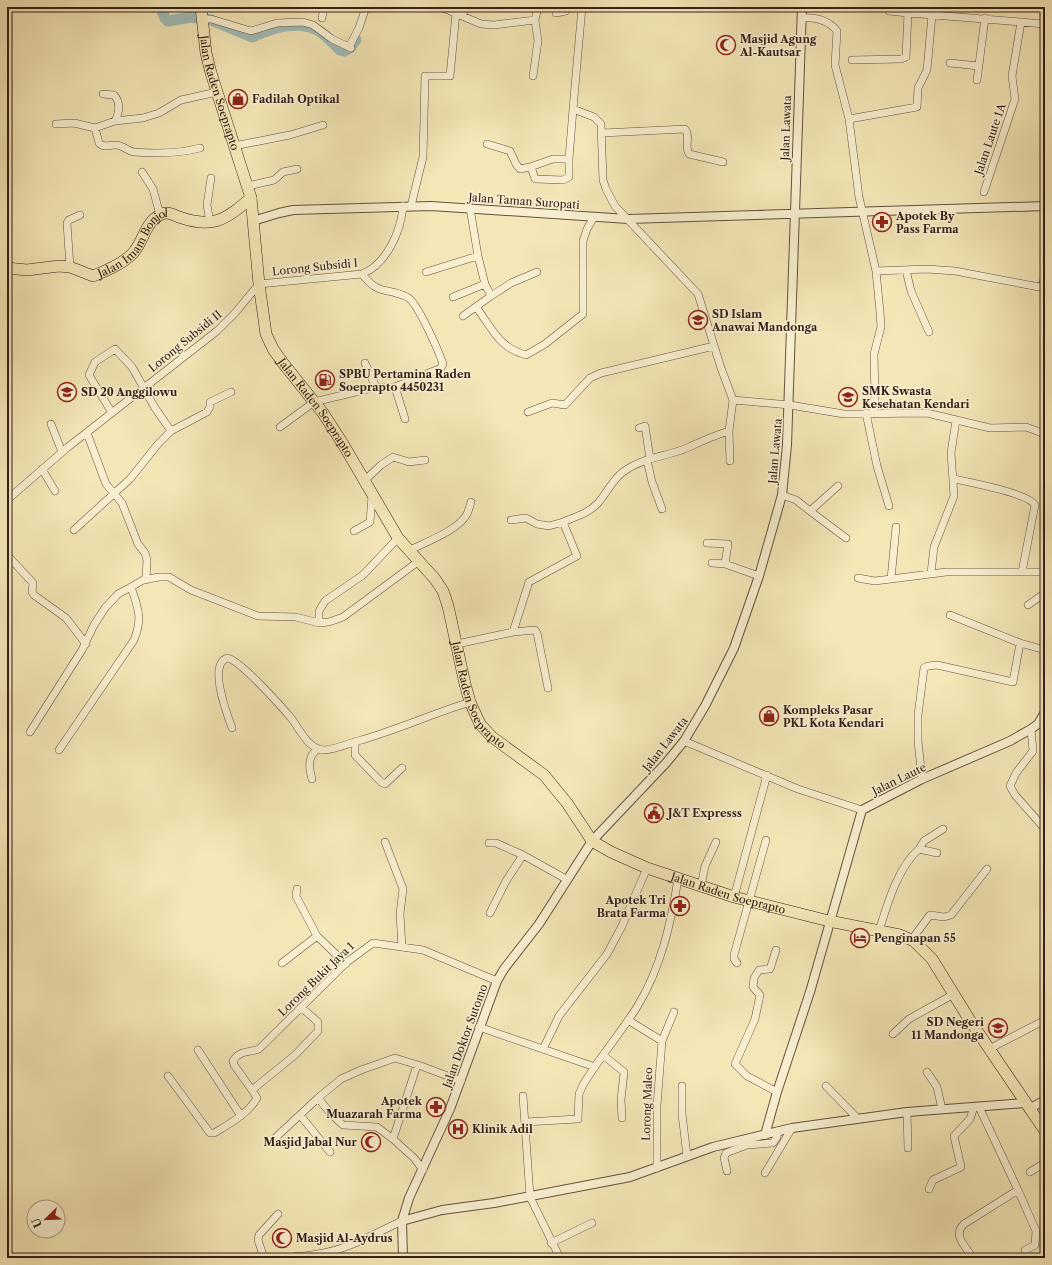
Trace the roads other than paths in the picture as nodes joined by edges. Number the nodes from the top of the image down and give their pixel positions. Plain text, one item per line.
1 (201, 7) edge
2 (324, 7) edge
3 (366, 7) edge
4 (441, 7) edge
5 (464, 7) edge
6 (538, 7) edge
7 (570, 7) edge
8 (582, 7) edge
9 (802, 7) edge
10 (886, 7) edge
11 (456, 12) junction
12 (556, 13) dead end
13 (908, 13) junction
14 (932, 15) junction
15 (463, 16) junction
16 (322, 18) dead end
17 (802, 18) junction
18 (985, 18) junction
19 (201, 19) junction
20 (535, 20) junction
21 (1021, 22) junction
22 (1045, 24) edge
23 (852, 60) dead end
24 (950, 63) dead end
25 (979, 66) junction
26 (533, 76) dead end
27 (977, 80) dead end
28 (217, 92) junction
29 (103, 94) dead end
30 (573, 109) junction
31 (849, 119) junction
32 (115, 121) junction
33 (56, 124) dead end
34 (323, 125) dead end
35 (95, 128) junction
36 (602, 133) junction
37 (487, 144) dead end
38 (234, 146) junction
39 (200, 148) dead end
40 (569, 159) junction
41 (723, 162) dead end
42 (531, 167) junction
43 (297, 170) dead end
44 (142, 172) dead end
45 (210, 178) dead end
46 (248, 186) junction
47 (984, 192) dead end
48 (251, 198) junction
49 (407, 206) junction
50 (1045, 206) edge
51 (470, 208) junction
52 (862, 211) junction
53 (80, 215) dead end
54 (160, 215) junction
55 (796, 215) junction
56 (594, 217) junction
57 (628, 219) junction
58 (253, 222) junction
59 (210, 223) junction
60 (478, 256) junction
61 (70, 267) junction
62 (7, 268) edge
63 (906, 270) junction
64 (876, 271) junction
65 (426, 272) dead end
66 (537, 272) dead end
67 (1045, 273) edge
68 (362, 274) junction
69 (259, 284) junction
70 (485, 284) junction
71 (491, 296) junction
72 (454, 297) dead end
73 (476, 307) junction
74 (463, 316) dead end
75 (929, 332) dead end
76 (714, 346) junction
77 (365, 364) dead end
78 (145, 387) junction
79 (376, 387) junction
80 (395, 387) junction
81 (231, 392) dead end
82 (733, 400) junction
83 (314, 402) junction
84 (790, 406) junction
85 (528, 412) dead end
86 (112, 413) junction
87 (870, 413) junction
88 (405, 419) dead end
89 (956, 420) junction
90 (51, 424) dead end
91 (280, 427) dead end
92 (639, 428) dead end
93 (171, 431) junction
94 (729, 431) junction
95 (87, 433) junction
96 (1045, 434) edge
97 (62, 452) junction
98 (648, 459) junction
99 (426, 460) dead end
100 (730, 461) dead end
101 (42, 469) junction
102 (954, 479) junction
103 (364, 481) junction
104 (838, 486) dead end
105 (55, 491) dead end
106 (114, 494) junction
107 (782, 495) junction
108 (372, 496) junction
109 (7, 500) edge
110 (471, 502) dead end
111 (889, 506) dead end
112 (662, 509) dead end
113 (810, 511) junction
114 (511, 520) dead end
115 (563, 522) junction
116 (896, 527) dead end
117 (74, 530) dead end
118 (354, 531) dead end
119 (398, 538) junction
120 (846, 538) dead end
121 (707, 543) dead end
122 (410, 550) junction
123 (7, 555) edge
124 (419, 561) junction
125 (712, 563) dead end
126 (725, 564) junction
127 (1022, 572) junction
128 (1045, 572) edge
129 (931, 573) junction
130 (759, 576) junction
131 (858, 578) dead end
132 (891, 579) junction
133 (146, 580) junction
134 (131, 587) junction
135 (1045, 593) edge
136 (1028, 605) dead end
137 (950, 615) dead end
138 (319, 624) junction
139 (513, 632) junction
140 (1020, 643) junction
141 (86, 644) junction
142 (457, 644) junction
143 (1045, 650) edge
144 (548, 688) dead end
145 (470, 702) junction
146 (1044, 716) edge
147 (232, 728) dead end
148 (1031, 730) junction
149 (30, 732) dead end
150 (684, 741) junction
151 (355, 742) junction
152 (318, 749) junction
153 (59, 750) dead end
154 (402, 768) dead end
155 (767, 776) junction
156 (312, 779) dead end
157 (922, 779) junction
158 (862, 810) junction
159 (1045, 828) edge
160 (943, 829) dead end
161 (592, 840) junction
162 (766, 840) dead end
163 (385, 842) dead end
164 (716, 842) dead end
165 (489, 843) dead end
166 (919, 849) junction
167 (937, 853) dead end
168 (523, 855) junction
169 (647, 868) junction
170 (987, 869) dead end
171 (566, 879) junction
172 (678, 879) junction
173 (701, 886) junction
174 (297, 889) dead end
175 (734, 897) junction
176 (750, 901) junction
177 (490, 913) dead end
178 (829, 921) junction
179 (879, 931) junction
180 (317, 936) junction
181 (912, 939) junction
182 (402, 947) junction
183 (776, 950) dead end
184 (282, 963) dead end
185 (737, 963) dead end
186 (346, 964) junction
187 (497, 981) junction
188 (954, 994) junction
189 (302, 1008) junction
190 (674, 1012) dead end
191 (628, 1020) junction
192 (1044, 1022) edge
193 (479, 1027) junction
194 (893, 1034) dead end
195 (662, 1041) junction
196 (543, 1049) junction
197 (989, 1049) junction
198 (198, 1050) dead end
199 (603, 1055) junction
200 (417, 1065) junction
201 (594, 1067) junction
202 (927, 1072) dead end
203 (168, 1076) dead end
204 (461, 1081) junction
205 (682, 1086) dead end
206 (826, 1086) dead end
207 (251, 1088) junction
208 (777, 1092) junction
209 (523, 1096) dead end
210 (318, 1098) junction
211 (1045, 1100) edge
212 (1027, 1106) junction
213 (977, 1107) junction
214 (942, 1109) junction
215 (907, 1112) junction
216 (300, 1115) junction
217 (241, 1116) junction
218 (622, 1118) dead end
219 (858, 1119) junction
220 (526, 1122) junction
221 (792, 1128) junction
222 (778, 1131) junction
223 (1045, 1131) edge
224 (765, 1135) junction
225 (393, 1139) junction
226 (273, 1140) dead end
227 (908, 1148) dead end
228 (330, 1152) dead end
229 (687, 1156) junction
230 (1045, 1163) edge
231 (658, 1168) junction
232 (423, 1170) junction
233 (727, 1171) dead end
234 (1030, 1172) dead end
235 (765, 1173) dead end
236 (929, 1189) dead end
237 (1018, 1190) junction
238 (530, 1197) junction
239 (278, 1214) dead end
240 (402, 1221) junction
241 (592, 1223) dead end
242 (551, 1243) junction
243 (1025, 1250) dead end
244 (264, 1258) edge
245 (279, 1258) edge
246 (403, 1258) edge
247 (560, 1258) edge
248 (973, 1258) edge

1 - 19 main road, Jalan Raden Soeprapto
2 - 16 street
3 - 19 street
4 - 11 street
5 - 15 street
6 - 20 street
7 - 12 street
8 - 30 street
9 - 17 street, Jalan Lawata
10 - 13 street
11 - 15 street
11 - 49 street, Lorong Subsidi I
13 - 14 street
13 - 23 street
14 - 18 street
14 - 31 street
15 - 20 street
17 - 31 street
17 - 55 street, Jalan Lawata
18 - 21 street
18 - 25 street
19 - 28 main road, Jalan Raden Soeprapto
20 - 26 street
21 - 22 street
21 - 47 street, Jalan Laute 1A
24 - 25 street
25 - 27 street
28 - 32 street
28 - 38 main road, Jalan Raden Soeprapto
29 - 32 street
30 - 36 street
30 - 40 street
31 - 52 street
32 - 35 street
33 - 35 street
34 - 38 street
35 - 39 street
36 - 41 street
36 - 57 street
37 - 42 street
38 - 46 main road, Jalan Raden Soeprapto
40 - 42 street
40 - 42 street
43 - 46 street
44 - 54 street
45 - 59 street
46 - 48 main road, Jalan Raden Soeprapto
48 - 58 main road, Jalan Raden Soeprapto
48 - 59 main road
49 - 51 street, Jalan Taman Suropati
49 - 58 street, Jalan Taman Suropati
49 - 68 street, Lorong Subsidi I
50 - 52 street, Jalan Taman Suropati
51 - 56 street, Jalan Taman Suropati
51 - 60 street
52 - 55 street, Jalan Taman Suropati
52 - 64 street
53 - 61 street
54 - 59 main road, Jalan Imam Bonjol
54 - 61 main road, Jalan Imam Bonjol
55 - 57 street, Jalan Taman Suropati
55 - 84 street, Jalan Lawata
56 - 57 street, Jalan Taman Suropati
56 - 73 street
57 - 76 street
58 - 69 main road, Jalan Raden Soeprapto
60 - 65 street
60 - 70 street
61 - 62 main road, Jalan Imam Bonjol
63 - 64 street
63 - 67 street
63 - 75 street
64 - 87 street
66 - 71 street
68 - 69 street, Lorong Subsidi I
68 - 80 street
69 - 78 street, Lorong Subsidi II
69 - 83 main road, Jalan Raden Soeprapto
70 - 71 street
70 - 72 street
71 - 73 street
73 - 74 street
76 - 82 street
76 - 85 street
77 - 79 street
78 - 86 street, Lorong Subsidi II
78 - 86 street
78 - 93 street
79 - 80 street
79 - 83 street
80 - 88 street
81 - 93 street
82 - 84 street
82 - 94 street
83 - 91 street
83 - 103 main road, Jalan Raden Soeprapto
84 - 87 street
84 - 107 street, Jalan Lawata
86 - 95 street, Lorong Subsidi II
87 - 89 street
87 - 111 street
89 - 96 street
89 - 102 street
90 - 97 street
92 - 98 street
93 - 106 street
94 - 98 street
94 - 100 street
95 - 97 street, Lorong Subsidi II
95 - 106 street
97 - 101 street, Lorong Subsidi II
98 - 112 street
98 - 115 street
99 - 103 street
101 - 105 street
101 - 109 street, Lorong Subsidi II
102 - 127 street
102 - 129 street
103 - 108 main road, Jalan Raden Soeprapto
104 - 113 street
106 - 117 street
106 - 133 street
107 - 113 street
107 - 130 street, Jalan Lawata
108 - 118 street
108 - 119 main road, Jalan Raden Soeprapto
110 - 122 street
113 - 120 street
114 - 115 street
115 - 139 street
116 - 132 street
119 - 122 main road, Jalan Raden Soeprapto
119 - 138 street
121 - 126 street
122 - 124 main road, Jalan Raden Soeprapto
123 - 141 street
124 - 138 street
124 - 142 main road, Jalan Raden Soeprapto
125 - 126 street
126 - 130 street
127 - 128 street
127 - 129 street
129 - 132 street
130 - 150 street, Jalan Lawata
131 - 132 street
133 - 134 street
133 - 138 street
134 - 141 street
134 - 153 street
135 - 136 street
137 - 140 street
139 - 142 street
139 - 144 street
140 - 143 street
140 - 157 street
141 - 149 street
142 - 145 main road, Jalan Raden Soeprapto
145 - 151 street
145 - 161 main road, Jalan Raden Soeprapto
146 - 148 street, Jalan Laute
147 - 152 street
148 - 157 street, Jalan Laute
148 - 159 street
150 - 155 street
150 - 161 street, Jalan Lawata
151 - 152 street
151 - 154 street
152 - 156 street
155 - 158 street
155 - 175 street
157 - 158 street, Jalan Laute
158 - 178 street
160 - 166 street
161 - 169 main road, Jalan Raden Soeprapto
161 - 171 street, Jalan Doktor Sutomo
162 - 176 street
163 - 182 street
164 - 173 street
165 - 168 street
166 - 167 street
166 - 179 street
168 - 171 street
168 - 177 street
169 - 172 main road, Jalan Raden Soeprapto
169 - 196 street
170 - 181 street
171 - 187 street, Jalan Doktor Sutomo
172 - 173 main road, Jalan Raden Soeprapto
172 - 191 street
173 - 175 main road, Jalan Raden Soeprapto
174 - 180 street
175 - 176 main road, Jalan Raden Soeprapto
176 - 178 main road, Jalan Raden Soeprapto
176 - 185 street
178 - 179 main road, Jalan Raden Soeprapto
178 - 208 street
179 - 181 main road, Jalan Raden Soeprapto
180 - 184 street
180 - 186 street
181 - 188 main road, Jalan Raden Soeprapto
182 - 186 street, Lorong Bukit Jaya 1
182 - 187 street, Lorong Bukit Jaya 1
183 - 208 street
186 - 189 street, Lorong Bukit Jaya 1
187 - 193 street, Jalan Doktor Sutomo
188 - 194 street
188 - 197 main road, Jalan Raden Soeprapto
189 - 207 street
189 - 207 street, Lorong Bukit Jaya 1
190 - 195 street, Lorong Maleo
191 - 195 street
191 - 199 street
192 - 197 street
193 - 196 street
193 - 204 street, Jalan Doktor Sutomo
195 - 231 street, Lorong Maleo
196 - 201 street
197 - 212 main road, Jalan Raden Soeprapto
198 - 217 street
199 - 201 street
199 - 218 street
200 - 204 street
200 - 210 street
200 - 225 street
201 - 220 street
202 - 214 street
203 - 217 street
204 - 232 street, Jalan Doktor Sutomo
205 - 229 street
206 - 219 street
207 - 217 street
208 - 224 street
209 - 220 street
210 - 216 street
210 - 225 street
211 - 212 street
212 - 213 street
212 - 223 main road, Jalan Raden Soeprapto
213 - 214 street
213 - 236 street
213 - 237 street
214 - 215 street
215 - 219 street
215 - 227 street
216 - 226 street
216 - 228 street
219 - 221 street
220 - 238 street
221 - 222 street
221 - 235 street
222 - 224 street
222 - 233 street
224 - 229 street
225 - 232 street
229 - 231 street
230 - 234 street
231 - 238 street
232 - 240 street, Jalan Doktor Sutomo
237 - 243 street
237 - 248 street
238 - 240 street
238 - 242 street
239 - 244 street
240 - 245 street
240 - 246 street, Jalan Doktor Sutomo
241 - 242 street
242 - 247 street

